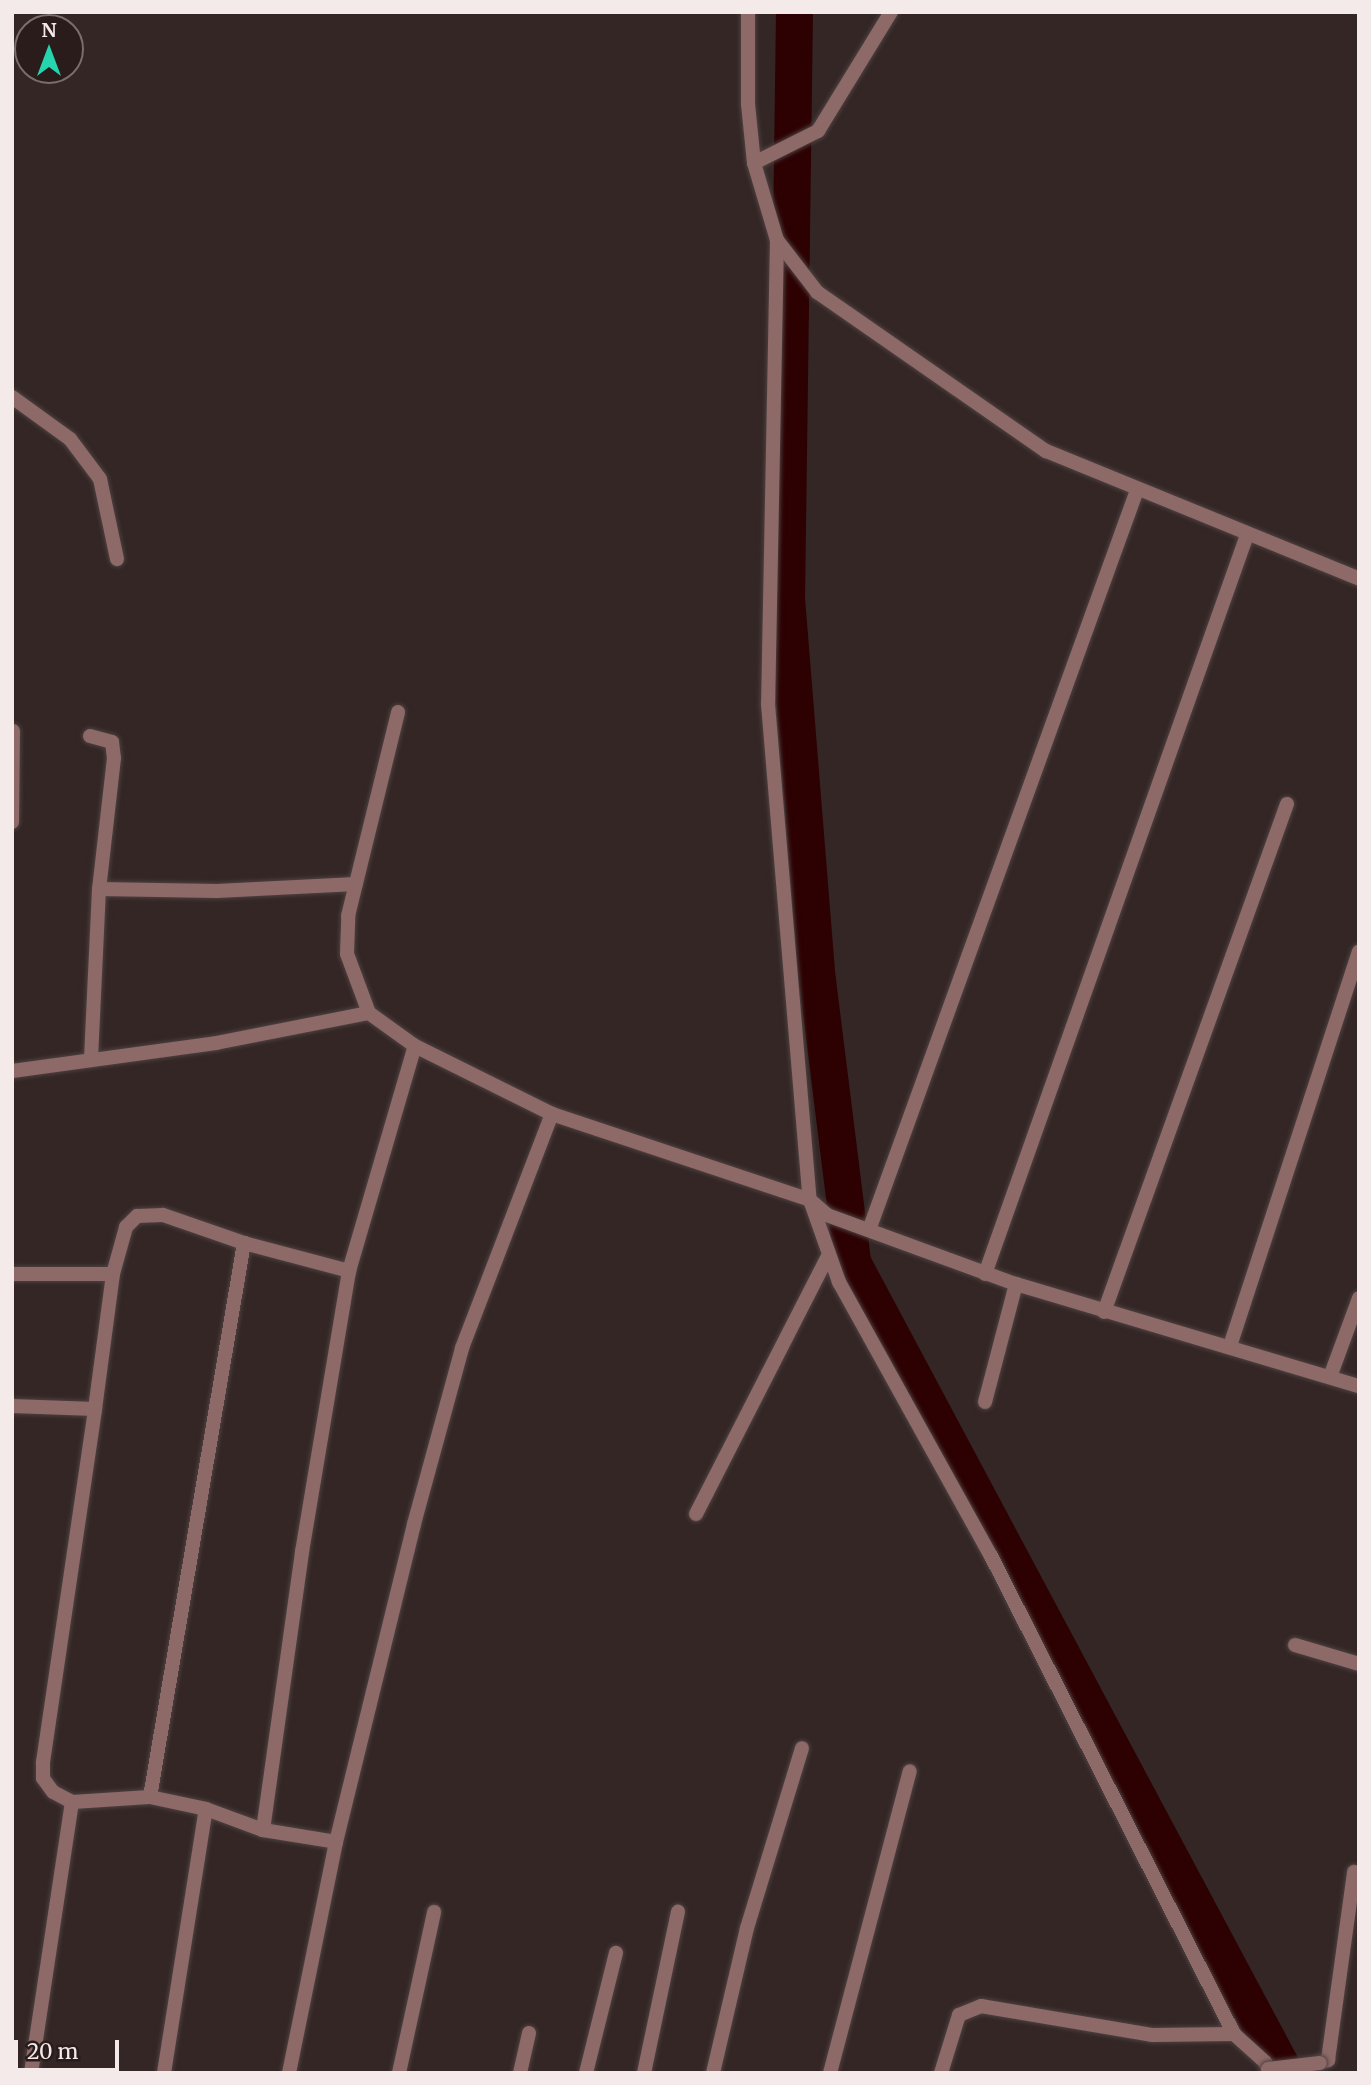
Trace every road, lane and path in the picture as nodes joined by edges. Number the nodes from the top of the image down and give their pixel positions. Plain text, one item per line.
1 (748, 12) edge
2 (891, 12) edge
3 (754, 163) junction
4 (776, 240) junction
5 (12, 397) edge
6 (1138, 490) junction
7 (1247, 534) junction
8 (117, 559) dead end
9 (1359, 579) edge
10 (398, 712) dead end
11 (13, 731) edge
12 (89, 736) dead end
13 (1287, 804) dead end
14 (12, 822) edge
15 (356, 884) junction
16 (99, 889) junction
17 (1359, 952) edge
18 (369, 1013) junction
19 (415, 1046) junction
20 (91, 1058) junction
21 (12, 1071) edge
22 (552, 1114) junction
23 (810, 1200) junction
24 (865, 1229) junction
25 (244, 1243) junction
26 (827, 1258) junction
27 (349, 1271) junction
28 (12, 1273) edge
29 (113, 1274) junction
30 (985, 1274) junction
31 (1016, 1284) junction
32 (1359, 1298) edge
33 (1104, 1312) junction
34 (1230, 1346) junction
35 (1330, 1377) junction
36 (1359, 1386) edge
37 (985, 1402) dead end
38 (12, 1406) edge
39 (96, 1409) junction
40 (696, 1514) dead end
41 (1295, 1645) dead end
42 (1359, 1664) edge
43 (802, 1748) dead end
44 (910, 1771) dead end
45 (150, 1797) junction
46 (72, 1802) junction
47 (206, 1809) junction
48 (263, 1830) junction
49 (336, 1842) junction
50 (1354, 1872) dead end
51 (434, 1912) dead end
52 (678, 1912) dead end
53 (616, 1953) dead end
54 (529, 2033) dead end
55 (1234, 2034) junction
56 (1266, 2069) edge
57 (31, 2073) edge
58 (164, 2073) edge
59 (289, 2073) edge
60 (399, 2073) edge
61 (520, 2073) edge
62 (586, 2073) edge
63 (644, 2073) edge
64 (713, 2073) edge
65 (830, 2073) edge
66 (941, 2073) edge

1 - 3 street
2 - 3 street
3 - 4 street
4 - 6 street
4 - 23 street
5 - 8 street
6 - 7 street
6 - 24 street
7 - 9 street
7 - 30 street
10 - 15 street
11 - 14 street
12 - 16 street
13 - 33 street
15 - 16 street
15 - 18 street
16 - 20 street
17 - 34 street
18 - 19 street
18 - 20 street
19 - 22 street
19 - 27 street
20 - 21 street
22 - 23 street
22 - 49 street
23 - 24 street
23 - 26 street
24 - 30 street
25 - 27 street
25 - 29 street
25 - 45 street
26 - 40 street
26 - 55 street
27 - 48 street
28 - 29 street
29 - 39 street
30 - 31 street
31 - 33 street
31 - 37 street
32 - 35 street
33 - 34 street
34 - 35 street
35 - 36 street
38 - 39 street
39 - 46 street
41 - 42 street
43 - 64 street
44 - 65 street
45 - 46 street
45 - 47 street
46 - 57 street
47 - 48 street
47 - 58 street
48 - 49 street
49 - 59 street
50 - 56 street, bridge
51 - 60 street
52 - 63 street
53 - 62 street
54 - 61 street
55 - 56 street
55 - 66 street

